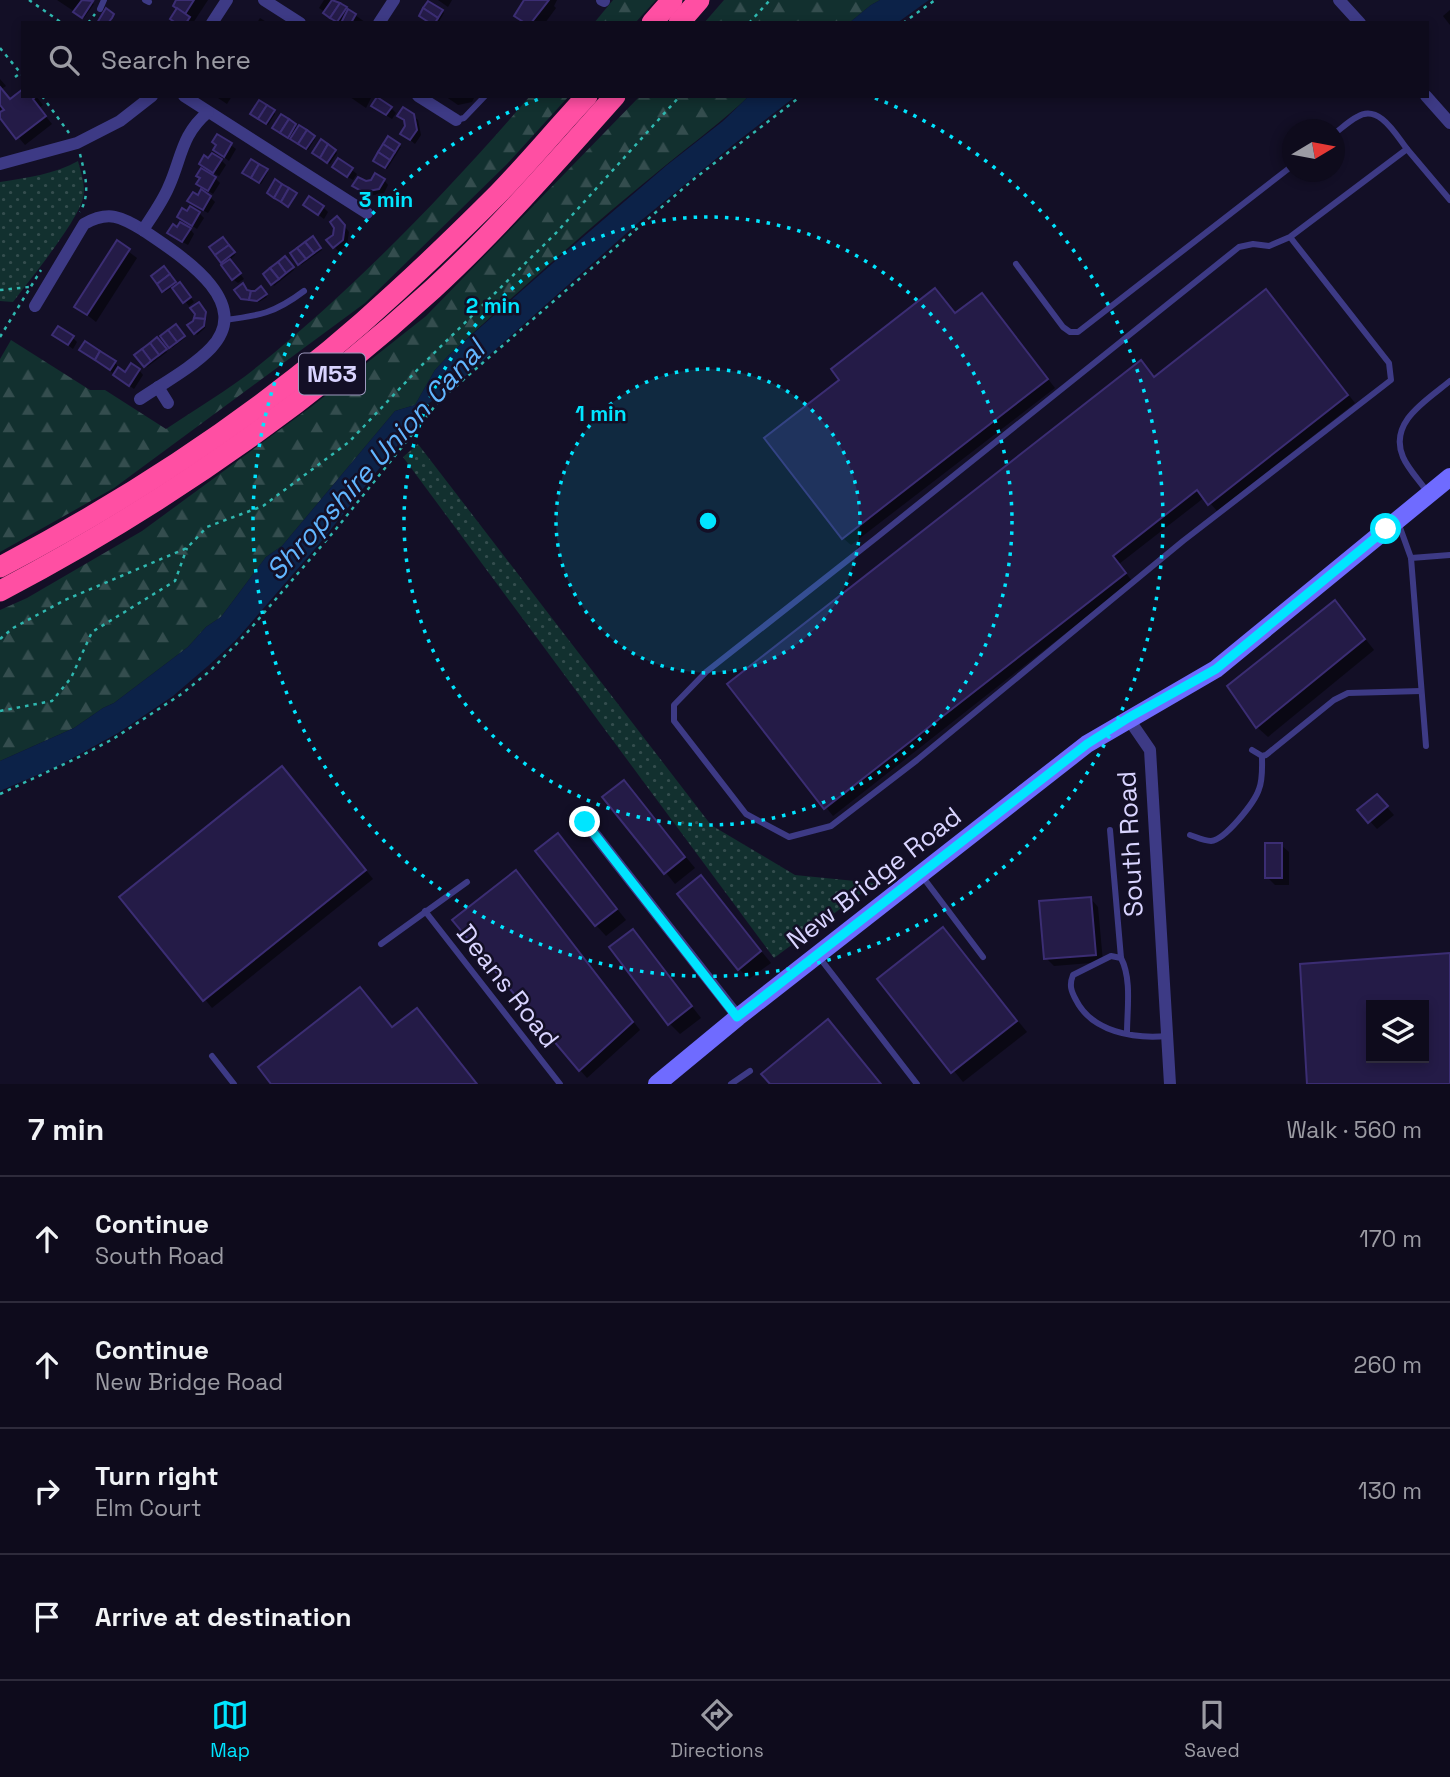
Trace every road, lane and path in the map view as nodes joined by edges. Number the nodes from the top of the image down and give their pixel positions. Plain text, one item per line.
1 (29, 0) edge
2 (104, 0) edge
3 (227, 0) edge
4 (264, 0) edge
5 (394, 0) edge
6 (672, 0) edge
7 (699, 0) edge
8 (770, 0) edge
9 (935, 0) edge
10 (1339, 0) edge
11 (100, 9) dead end
12 (59, 21) edge
13 (213, 21) edge
14 (297, 21) edge
15 (380, 21) edge
16 (654, 21) edge
17 (681, 21) edge
18 (750, 21) edge
19 (906, 21) edge
20 (1358, 21) edge
21 (0, 48) edge
22 (21, 72) edge
23 (21, 74) edge
24 (15, 77) dead end
25 (43, 98) edge
26 (149, 98) edge
27 (187, 98) edge
28 (421, 98) edge
29 (483, 98) edge
30 (585, 98) edge
31 (613, 98) edge
32 (678, 98) edge
33 (799, 98) edge
34 (1428, 98) edge
35 (208, 112) junction
36 (456, 120) joint
37 (1450, 123) edge
38 (1345, 126) edge
39 (77, 143) junction
40 (1407, 149) junction
41 (0, 164) edge
42 (1282, 174) edge
43 (1450, 200) edge
44 (368, 213) dead end
45 (77, 219) dead end
46 (143, 230) junction
47 (1290, 237) junction
48 (45, 264) dead end
49 (1016, 264) dead end
50 (29, 287) junction
51 (0, 290) edge
52 (304, 291) dead end
53 (35, 306) dead end
54 (224, 320) junction
55 (0, 337) edge
56 (1450, 380) edge
57 (158, 387) junction
58 (140, 399) dead end
59 (169, 403) dead end
60 (1450, 477) edge
61 (1429, 494) junction
62 (1398, 520) junction
63 (187, 548) junction
64 (1450, 555) edge
65 (1411, 558) junction
66 (0, 567) edge
67 (0, 591) edge
68 (0, 639) edge
69 (1421, 691) junction
70 (0, 712) edge
71 (1128, 718) junction
72 (1426, 746) dead end
73 (1252, 750) dead end
74 (1262, 756) junction
75 (0, 794) edge
76 (585, 822) dead end
77 (1110, 830) dead end
78 (1190, 835) dead end
79 (921, 875) junction
80 (467, 883) dead end
81 (425, 911) junction
82 (381, 944) dead end
83 (818, 955) junction
84 (983, 957) dead end
85 (1121, 958) junction
86 (737, 1017) junction
87 (1127, 1033) junction
88 (1167, 1036) junction
89 (212, 1056) dead end
90 (751, 1071) dead end
91 (234, 1084) edge
92 (560, 1084) edge
93 (657, 1084) edge
94 (731, 1084) edge
95 (917, 1084) edge
96 (1170, 1084) edge

1 - 12 path
2 - 11 lane
3 - 13 street
4 - 14 street
5 - 15 street
6 - 16 highway
7 - 17 highway
8 - 18 path
9 - 19 path
10 - 20 street
21 - 22 path
23 - 24 path
25 - 39 path
26 - 39 street
27 - 35 street
28 - 36 street
29 - 36 lane
30 - 66 highway, M53
31 - 67 highway, M53
32 - 63 path
33 - 75 path
34 - 37 street
35 - 44 street
35 - 46 street
38 - 40 lane
39 - 41 street
39 - 45 path
40 - 43 lane
40 - 47 lane
42 - 49 lane
46 - 53 street
46 - 54 street
47 - 47 lane
48 - 50 path
50 - 51 path
50 - 55 path
52 - 54 lane
54 - 57 street
56 - 61 lane
57 - 58 street
57 - 59 street
60 - 61 street
61 - 62 street
62 - 65 lane
62 - 71 street
63 - 68 path
63 - 70 path
64 - 65 lane
65 - 69 lane
69 - 72 lane
69 - 74 lane
71 - 79 street, New Bridge Road
71 - 88 street, South Road
73 - 74 lane
74 - 78 lane
76 - 86 street
77 - 85 lane
79 - 83 street, New Bridge Road
79 - 84 lane
80 - 81 lane, Deans Road
81 - 82 lane, Deans Road
81 - 92 lane, Deans Road
83 - 86 street, New Bridge Road
83 - 95 lane
85 - 87 lane
85 - 87 lane
86 - 93 street, New Bridge Road
87 - 88 lane
88 - 96 street, South Road
89 - 91 lane
90 - 94 lane

